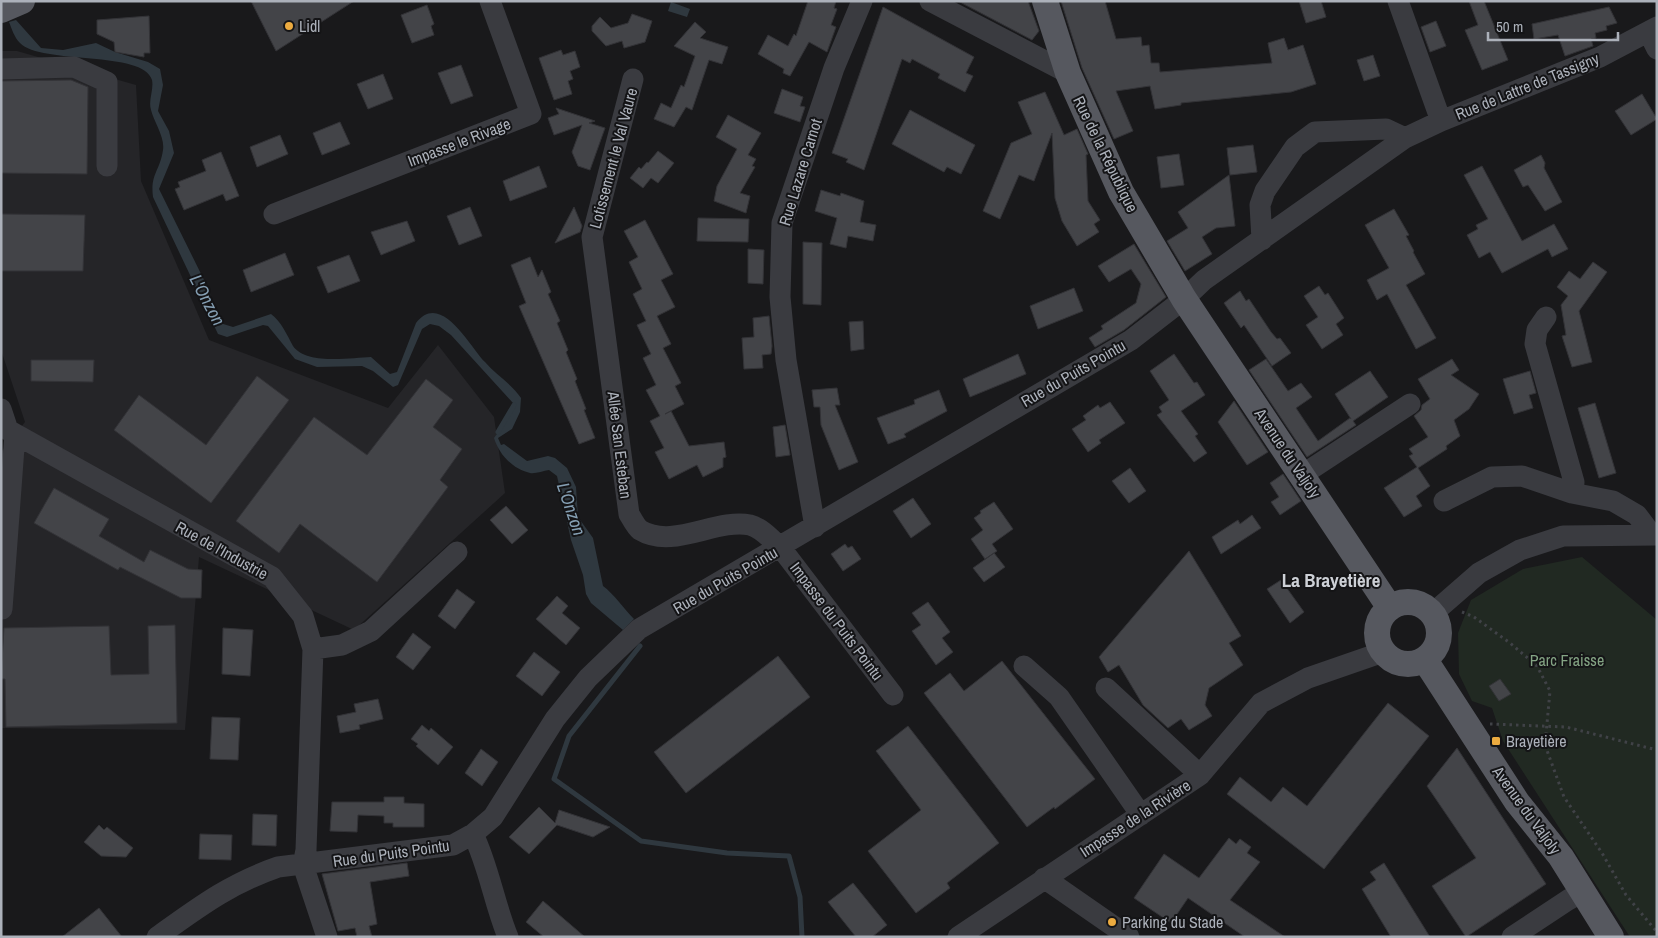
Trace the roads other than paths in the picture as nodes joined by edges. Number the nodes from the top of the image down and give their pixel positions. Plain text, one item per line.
1 (490, 1) edge
2 (862, 1) edge
3 (930, 1) edge
4 (1044, 1) edge
5 (1398, 1) edge
6 (1654, 36) edge
7 (1, 69) edge
8 (1068, 73) junction
9 (634, 79) dead end
10 (1441, 121) junction
11 (1405, 138) junction
12 (107, 166) dead end
13 (274, 214) dead end
14 (592, 237) joint
15 (1262, 240) junction
16 (1184, 299) junction
17 (1546, 317) dead end
18 (1410, 404) dead end
19 (1, 409) edge
20 (15, 434) junction
21 (1302, 475) junction
22 (1572, 493) junction
23 (1444, 501) dead end
24 (815, 527) junction
25 (1654, 535) edge
26 (781, 548) junction
27 (457, 552) dead end
28 (2, 608) edge
29 (1390, 608) junction
30 (1438, 608) junction
31 (313, 649) junction
32 (1383, 652) junction
33 (1425, 660) junction
34 (1024, 666) dead end
35 (1106, 688) dead end
36 (893, 695) dead end
37 (1200, 775) junction
38 (1141, 815) junction
39 (472, 834) junction
40 (303, 865) junction
41 (1044, 878) junction
42 (1584, 892) junction
43 (157, 937) edge
44 (327, 937) edge
45 (508, 937) edge
46 (958, 937) edge
47 (1130, 937) edge
48 (1512, 937) edge
49 (1611, 937) edge

1 - 13 street, Impasse le Rivage
2 - 24 street, Rue Lazare Carnot
3 - 8 street
4 - 8 main road, Rue de la République
5 - 10 street
6 - 10 street, Rue de Lattre de Tassigny
7 - 12 street
8 - 16 main road, Rue de la République
9 - 14 street, Lotissement le Val Vaure
10 - 11 street, Rue de Lattre de Tassigny
11 - 15 street, Rue de Lattre de Tassigny
11 - 15 street
14 - 26 street, Allée San Esteban
15 - 16 street, Rue de Lattre de Tassigny
16 - 21 main road, Avenue du Valjoly
16 - 24 street, Rue du Puits Pointu
17 - 22 street
18 - 21 street
19 - 20 street, Rue de l'Industrie
20 - 28 street
20 - 31 street, Rue de l'Industrie
21 - 29 main road, Avenue du Valjoly
22 - 23 street
22 - 25 street
24 - 26 street, Rue du Puits Pointu
25 - 30 street
26 - 36 street, Impasse du Puits Pointu
26 - 39 street, Rue du Puits Pointu
27 - 31 street
29 - 30 main road
29 - 32 main road
30 - 33 main road
31 - 40 street, Rue de l'Industrie
32 - 33 main road
32 - 37 street, Impasse de la Rivière
33 - 42 main road, Avenue du Valjoly
34 - 38 street
35 - 37 street
37 - 38 street, Impasse de la Rivière
38 - 41 street, Impasse de la Rivière
39 - 40 street, Rue du Puits Pointu
39 - 45 street
40 - 43 street, Rue du Puits Pointu
40 - 44 street
41 - 46 street, Impasse de la Rivière
41 - 47 street
42 - 48 street
42 - 49 main road, Avenue du Valjoly

